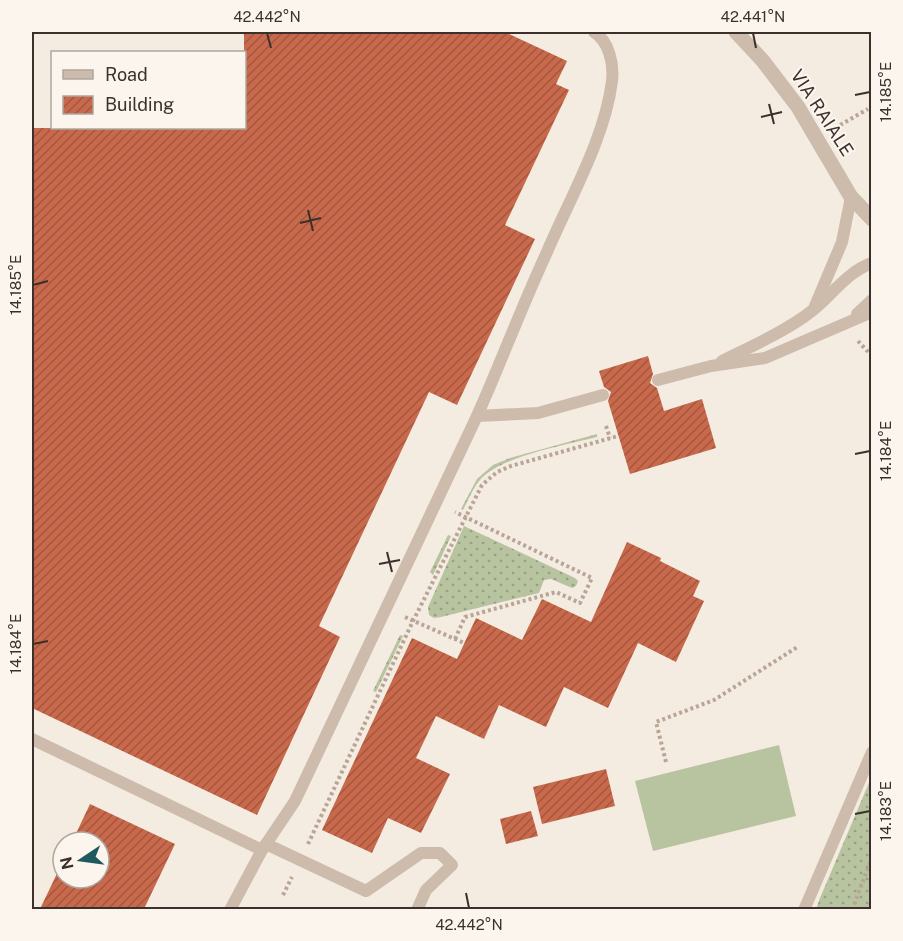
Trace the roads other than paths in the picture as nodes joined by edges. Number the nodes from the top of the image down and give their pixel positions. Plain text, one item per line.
1 (594, 32) edge
2 (736, 32) edge
3 (851, 197) junction
4 (872, 219) edge
5 (872, 263) edge
6 (872, 300) edge
7 (812, 311) junction
8 (872, 312) edge
9 (852, 319) junction
10 (711, 366) junction
11 (658, 380) dead end
12 (603, 395) dead end
13 (477, 416) junction
14 (32, 739) edge
15 (872, 752) edge
16 (264, 847) junction
17 (230, 909) edge
18 (417, 909) edge
19 (804, 909) edge

1 - 13 lane
2 - 3 street, VIA RAIALE
3 - 4 street, VIA RAIALE
3 - 7 lane
5 - 7 lane
6 - 9 lane
7 - 10 lane
8 - 9 lane
9 - 10 lane
10 - 11 lane
12 - 13 lane
13 - 16 lane
14 - 16 lane
15 - 19 lane
16 - 17 lane
16 - 18 lane

